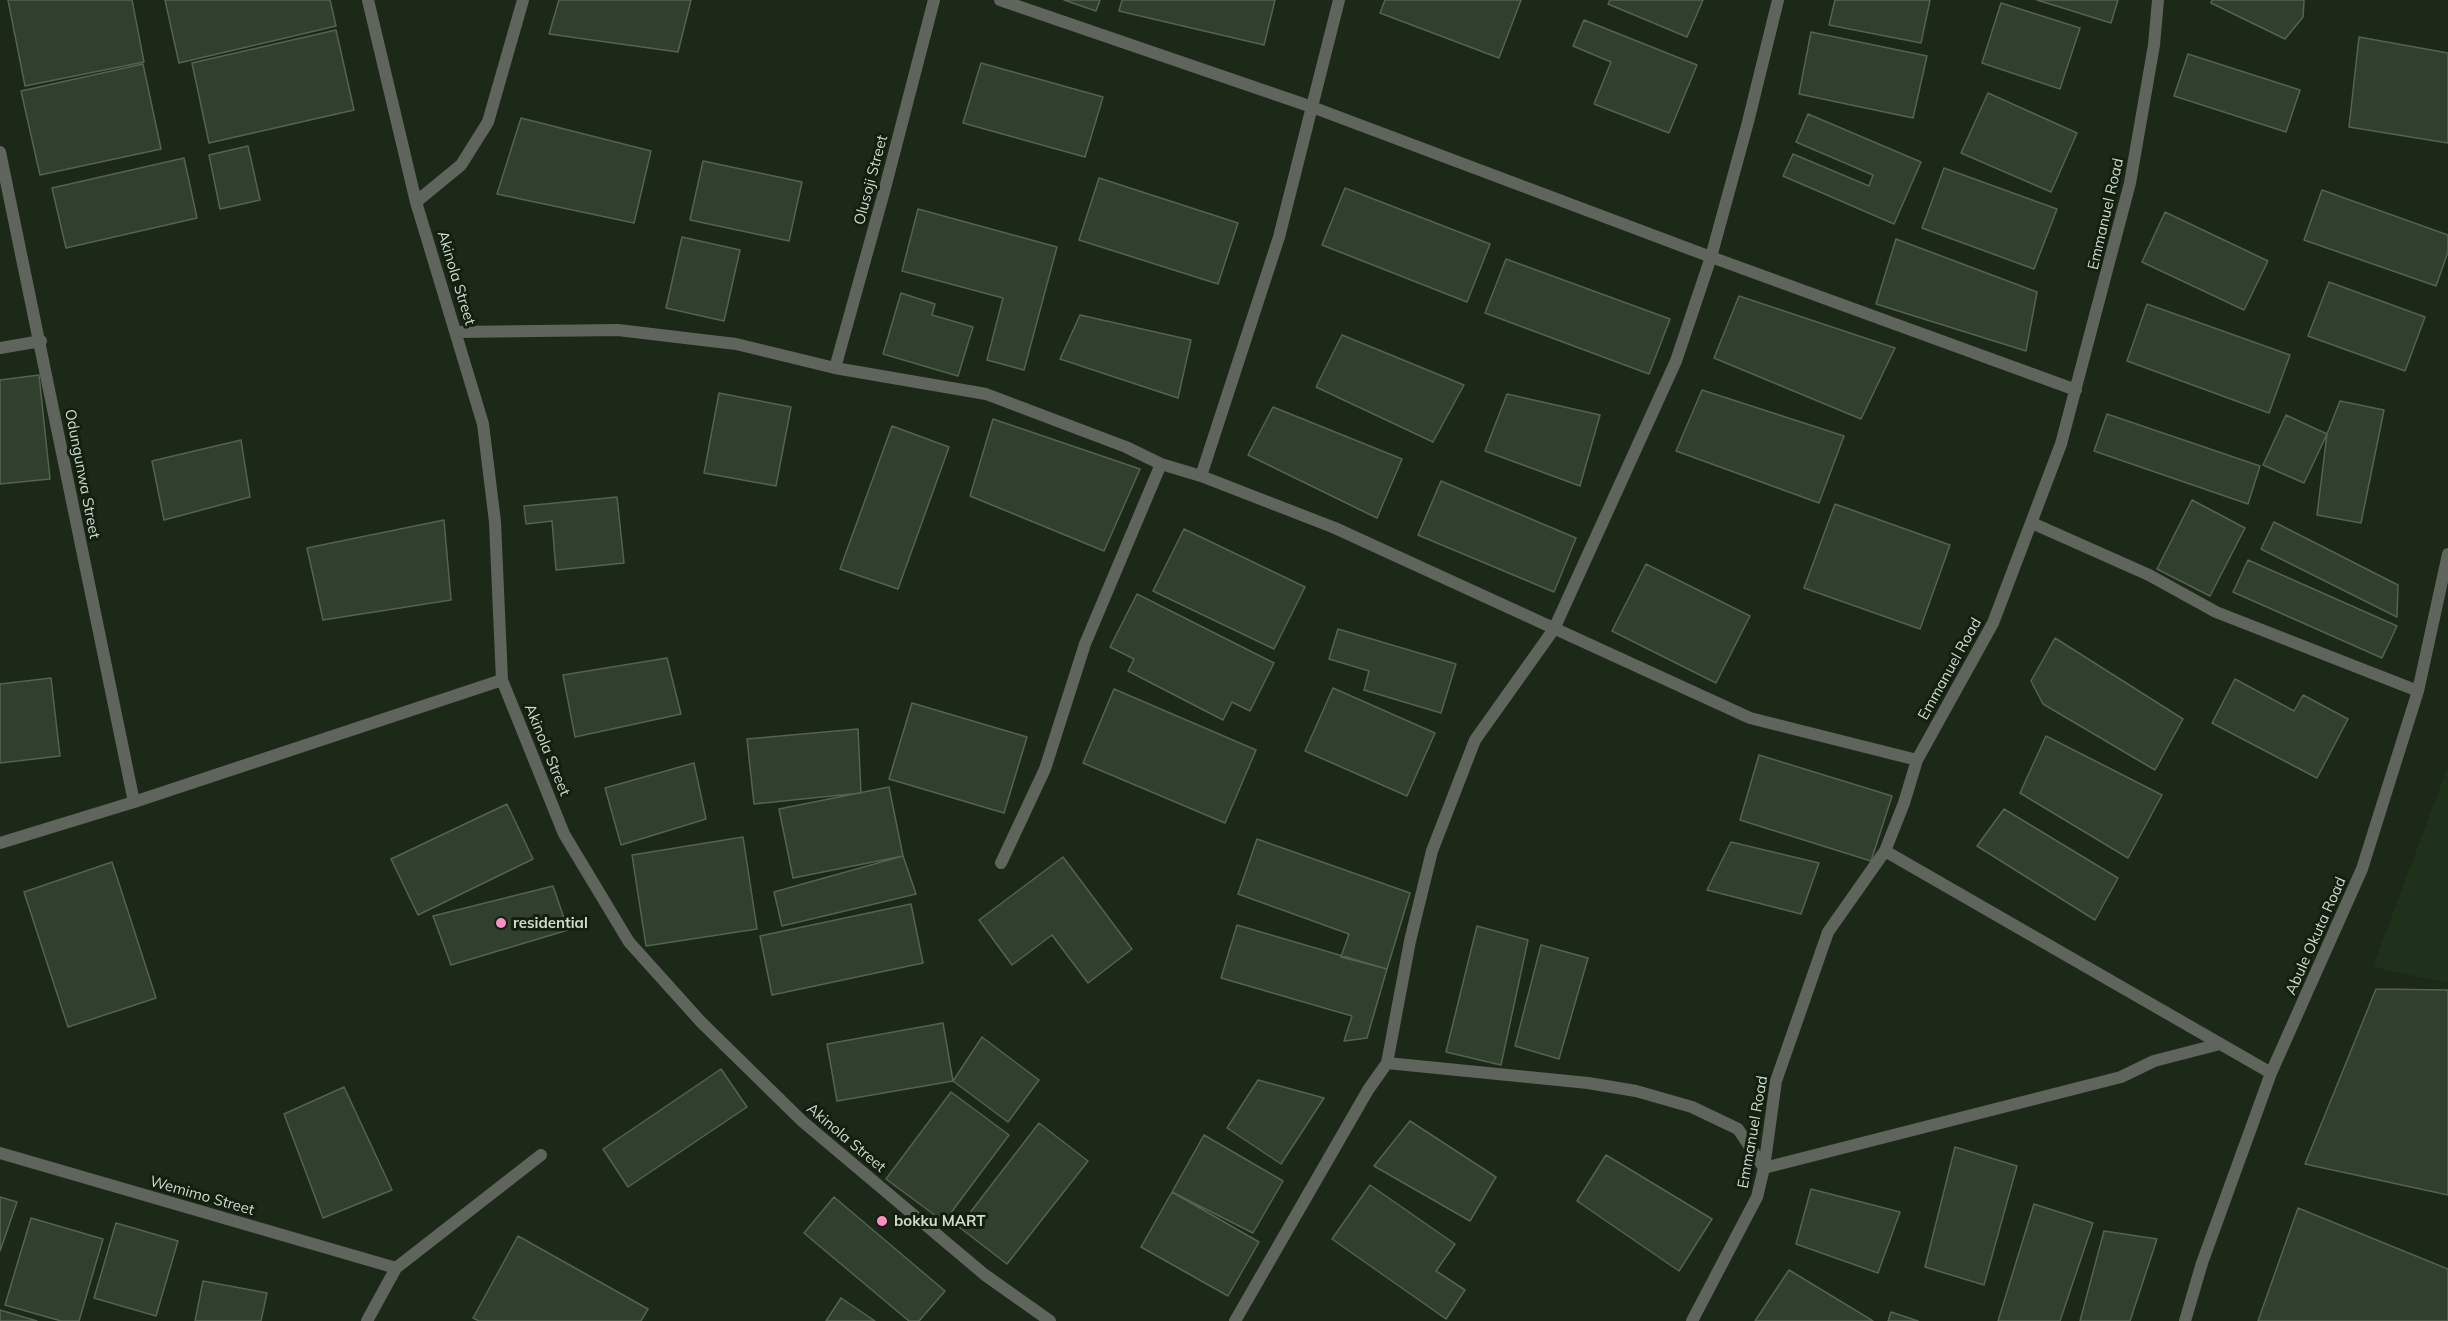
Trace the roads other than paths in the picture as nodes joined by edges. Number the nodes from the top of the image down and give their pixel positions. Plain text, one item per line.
1 (368, 0) edge
2 (523, 0) edge
3 (934, 0) edge
4 (999, 0) edge
5 (1339, 0) edge
6 (1778, 0) edge
7 (2158, 0) edge
8 (1312, 106) junction
9 (0, 152) edge
10 (416, 202) junction
11 (1711, 257) junction
12 (456, 332) junction
13 (41, 341) junction
14 (0, 348) edge
15 (835, 368) junction
16 (2076, 390) junction
17 (1161, 464) junction
18 (1201, 476) junction
19 (2032, 523) junction
20 (2448, 554) edge
21 (1554, 629) junction
22 (502, 680) junction
23 (2418, 691) junction
24 (1917, 760) junction
25 (134, 802) junction
26 (0, 843) edge
27 (1885, 852) junction
28 (1001, 862) dead end
29 (2220, 1044) junction
30 (1387, 1063) junction
31 (2271, 1073) junction
32 (0, 1153) edge
33 (542, 1155) dead end
34 (1764, 1168) junction
35 (396, 1268) junction
36 (367, 1321) edge
37 (1050, 1321) edge
38 (1235, 1321) edge
39 (1692, 1321) edge
40 (2185, 1321) edge

1 - 10 street, Akinola Street
2 - 10 street
3 - 15 street, Olusoji Street
4 - 8 street
5 - 8 street
6 - 11 street
7 - 16 street, Emmanuel Road
8 - 11 street
8 - 18 street
9 - 13 street, Odungunwa Street
10 - 12 street, Akinola Street
11 - 16 street
11 - 21 street
12 - 15 street
12 - 22 street, Akinola Street
13 - 14 street
13 - 25 street, Odungunwa Street
15 - 17 street
16 - 19 street, Emmanuel Road
17 - 18 street
17 - 28 street
18 - 21 street
19 - 23 street
19 - 24 street, Emmanuel Road
20 - 23 street, Abule Okuta Road
21 - 24 street
21 - 30 street
22 - 25 street
22 - 37 street, Akinola Street
23 - 31 street, Abule Okuta Road
24 - 27 street, Emmanuel Road
25 - 26 street
27 - 29 street
27 - 34 street, Emmanuel Road
29 - 31 street
29 - 34 street
30 - 34 street
30 - 38 street
31 - 40 street, Abule Okuta Road
32 - 35 street, Wemimo Street
33 - 35 street
34 - 39 street, Emmanuel Road
35 - 36 street

